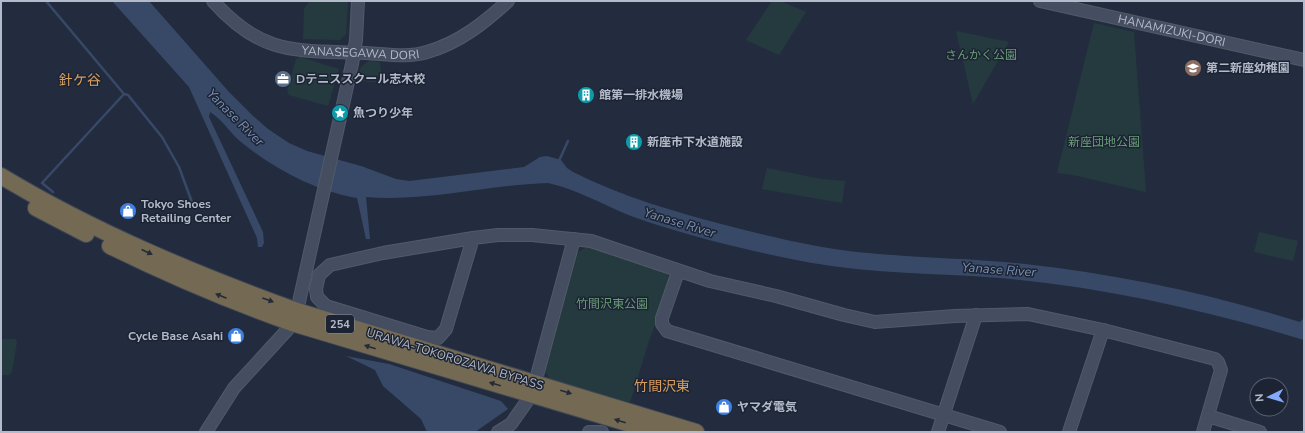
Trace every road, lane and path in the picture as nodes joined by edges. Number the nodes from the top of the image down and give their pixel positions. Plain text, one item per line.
1 (212, 1) edge
2 (358, 1) edge
3 (508, 1) edge
4 (1040, 1) edge
5 (354, 53) junction
6 (1304, 60) edge
7 (1, 176) edge
8 (1, 188) edge
9 (473, 238) junction
10 (574, 239) junction
11 (678, 272) junction
12 (976, 315) junction
13 (294, 317) junction
14 (1103, 330) junction
15 (533, 388) junction
16 (943, 415) junction
17 (1208, 416) junction
18 (206, 432) edge
19 (498, 432) edge
20 (589, 432) edge
21 (602, 432) edge
22 (657, 432) edge
23 (696, 432) edge
24 (938, 432) edge
25 (1000, 432) edge
26 (1069, 432) edge
27 (1203, 432) edge
28 (1260, 432) edge

1 - 5 street, YANASEGAWA DORI
2 - 5 street
3 - 5 street, YANASEGAWA DORI
4 - 6 street, HANAMIZUKI-DORI
5 - 13 street
7 -> 13 highway, URAWA-TOKOROZAWA BYPASS / 254
13 -> 8 highway, URAWA-TOKOROZAWA BYPASS / 254
9 - 9 street
9 - 10 street
10 - 11 street
10 - 15 street
11 - 12 street
11 - 16 street
12 - 14 street
12 - 16 street
13 - 15 highway, URAWA-TOKOROZAWA BYPASS / 254
13 - 18 street
14 - 17 street
14 - 26 street
15 - 19 street
22 -> 15 highway, URAWA-TOKOROZAWA BYPASS / 254
15 -> 23 highway, URAWA-TOKOROZAWA BYPASS / 254
16 - 24 street
16 - 25 street
17 - 27 street
17 - 28 street
20 - 21 street

